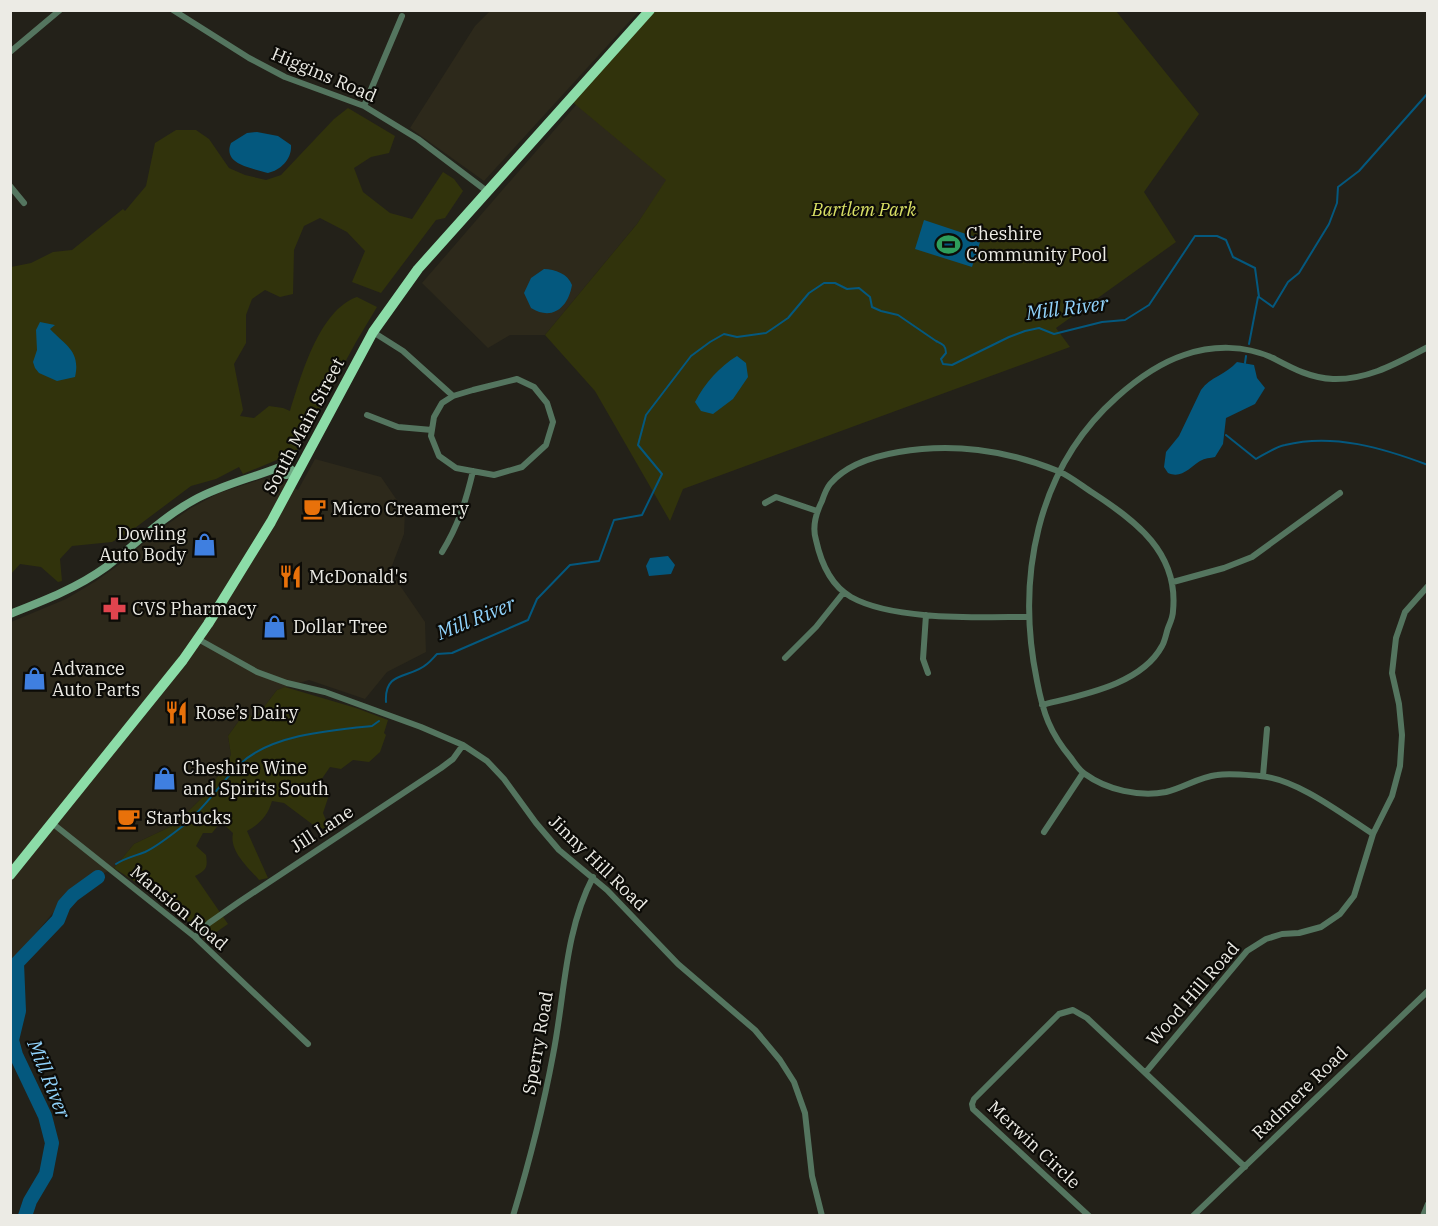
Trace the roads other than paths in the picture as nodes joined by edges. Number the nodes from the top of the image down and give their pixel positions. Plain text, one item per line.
1 (60, 10) edge
2 (173, 10) edge
3 (650, 10) edge
4 (402, 16) dead end
5 (10, 52) edge
6 (364, 106) junction
7 (10, 186) edge
8 (488, 193) junction
9 (24, 203) dead end
10 (373, 332) junction
11 (1428, 347) edge
12 (453, 396) junction
13 (367, 415) dead end
14 (432, 430) junction
15 (473, 471) junction
16 (1059, 471) junction
17 (296, 473) junction
18 (1340, 494) dead end
19 (765, 503) dead end
20 (817, 511) junction
21 (442, 552) dead end
22 (1173, 582) junction
23 (1428, 586) edge
24 (844, 592) junction
25 (10, 614) edge
26 (926, 615) junction
27 (1028, 617) junction
28 (198, 639) junction
29 (785, 658) dead end
30 (928, 673) dead end
31 (1042, 705) junction
32 (1267, 729) dead end
33 (464, 745) junction
34 (1083, 773) junction
35 (1263, 776) junction
36 (52, 824) junction
37 (1044, 832) dead end
38 (1373, 834) junction
39 (10, 875) edge
40 (593, 877) junction
41 (195, 937) junction
42 (1428, 991) edge
43 (308, 1044) dead end
44 (1146, 1072) junction
45 (1245, 1167) junction
46 (1428, 1203) edge
47 (513, 1215) edge
48 (822, 1215) edge
49 (1089, 1215) edge
50 (1193, 1215) edge
51 (1423, 1215) edge

1 - 5 street
2 - 6 street, Higgins Road
3 - 8 highway, South Main Street
4 - 6 street
6 - 8 street, Higgins Road
7 - 9 street
8 - 10 highway, South Main Street
10 - 12 street
10 - 17 highway, South Main Street
11 - 16 street
12 - 14 street
12 - 15 street
13 - 14 street
14 - 15 street
15 - 21 street
16 - 20 street
16 - 22 street
16 - 27 street
17 - 25 main road
17 - 28 highway, South Main Street
18 - 22 street
19 - 20 street
20 - 24 street
22 - 31 street
23 - 38 street, Wood Hill Road
24 - 26 street
24 - 29 street
26 - 27 street
26 - 30 street
27 - 31 street
28 - 33 street, Jinny Hill Road
28 - 36 highway, South Main Street
31 - 34 street
32 - 35 street
33 - 40 street, Jinny Hill Road
33 - 41 street, Jill Lane
34 - 35 street
34 - 37 street
35 - 38 street
36 - 39 highway, South Main Street
36 - 41 street, Mansion Road
38 - 44 street, Wood Hill Road
40 - 47 street, Sperry Road
40 - 48 street, Jinny Hill Road
41 - 43 street, Mansion Road
42 - 45 street, Radmere Road
44 - 45 street, Merwin Circle
44 - 49 street, Merwin Circle
45 - 50 street, Radmere Road
46 - 51 street

